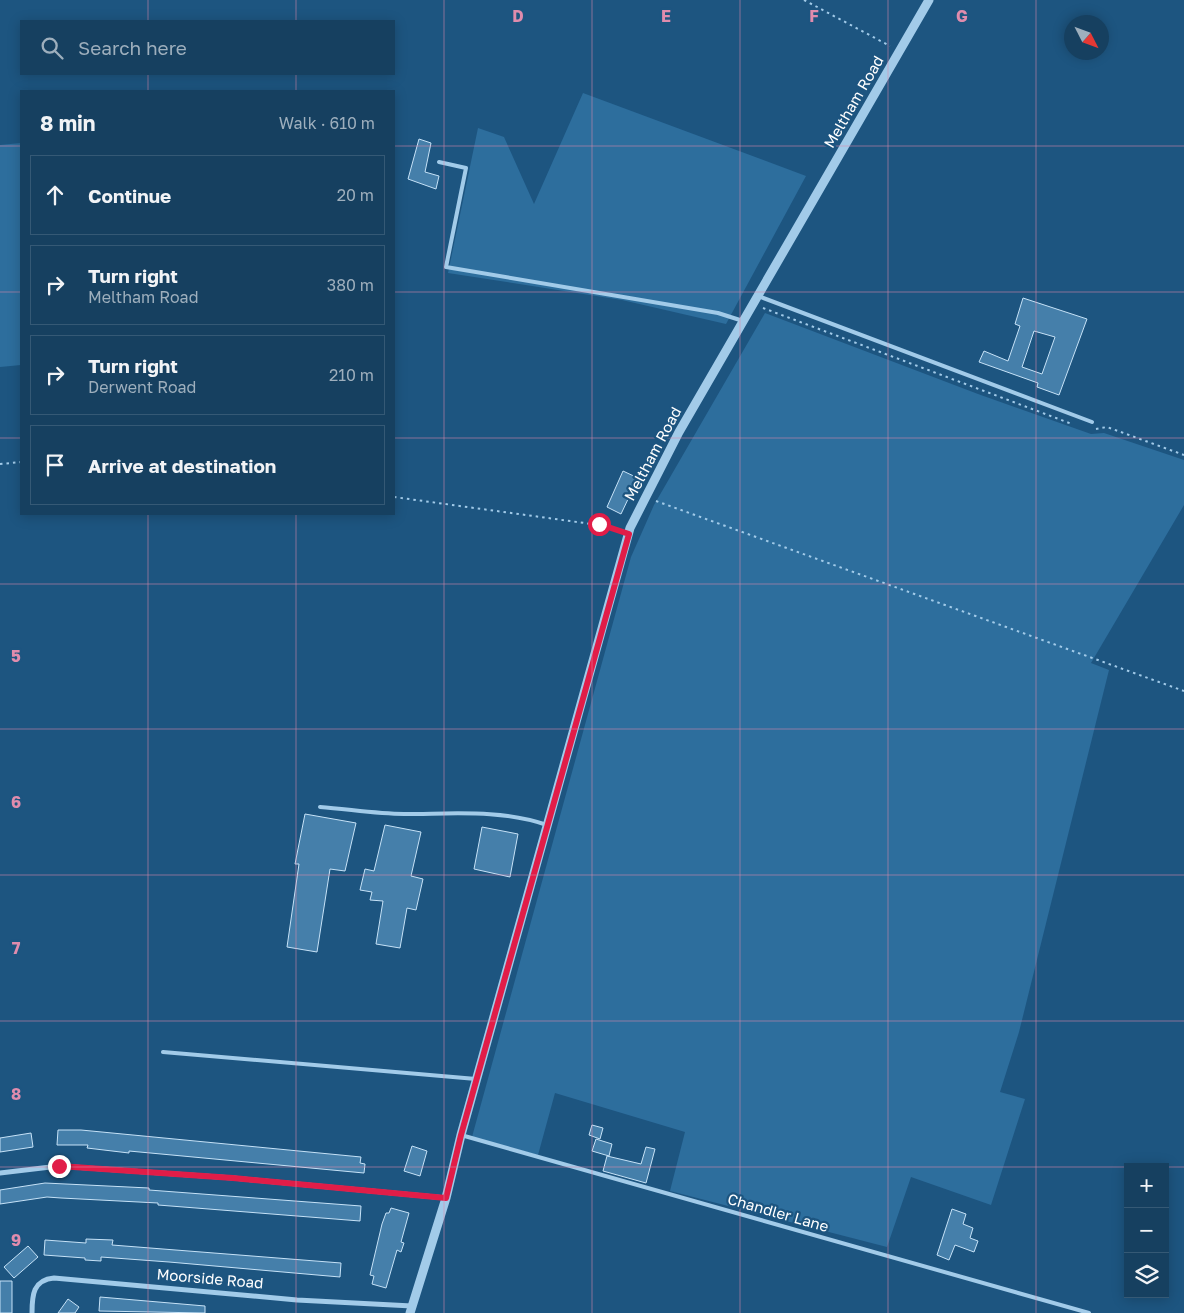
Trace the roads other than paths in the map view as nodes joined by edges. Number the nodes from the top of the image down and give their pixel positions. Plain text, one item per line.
1 (929, 0) edge
2 (439, 162) dead end
3 (758, 296) junction
4 (743, 321) junction
5 (1092, 422) dead end
6 (320, 807) dead end
7 (547, 825) junction
8 (163, 1052) dead end
9 (476, 1079) junction
10 (461, 1135) junction
11 (0, 1173) edge
12 (446, 1198) junction
13 (411, 1309) edge
14 (32, 1313) edge
15 (1089, 1313) edge

1 - 3 street, Meltham Road
2 - 4 lane
3 - 4 street, Meltham Road
3 - 5 lane
4 - 7 street, Meltham Road
6 - 7 lane
7 - 9 street, Meltham Road
8 - 9 lane
9 - 10 street, Meltham Road
10 - 12 street, Meltham Road
10 - 15 lane, Chandler Lane
11 - 12 street
12 - 13 street, Meltham Road
13 - 14 street, Moorside Road

